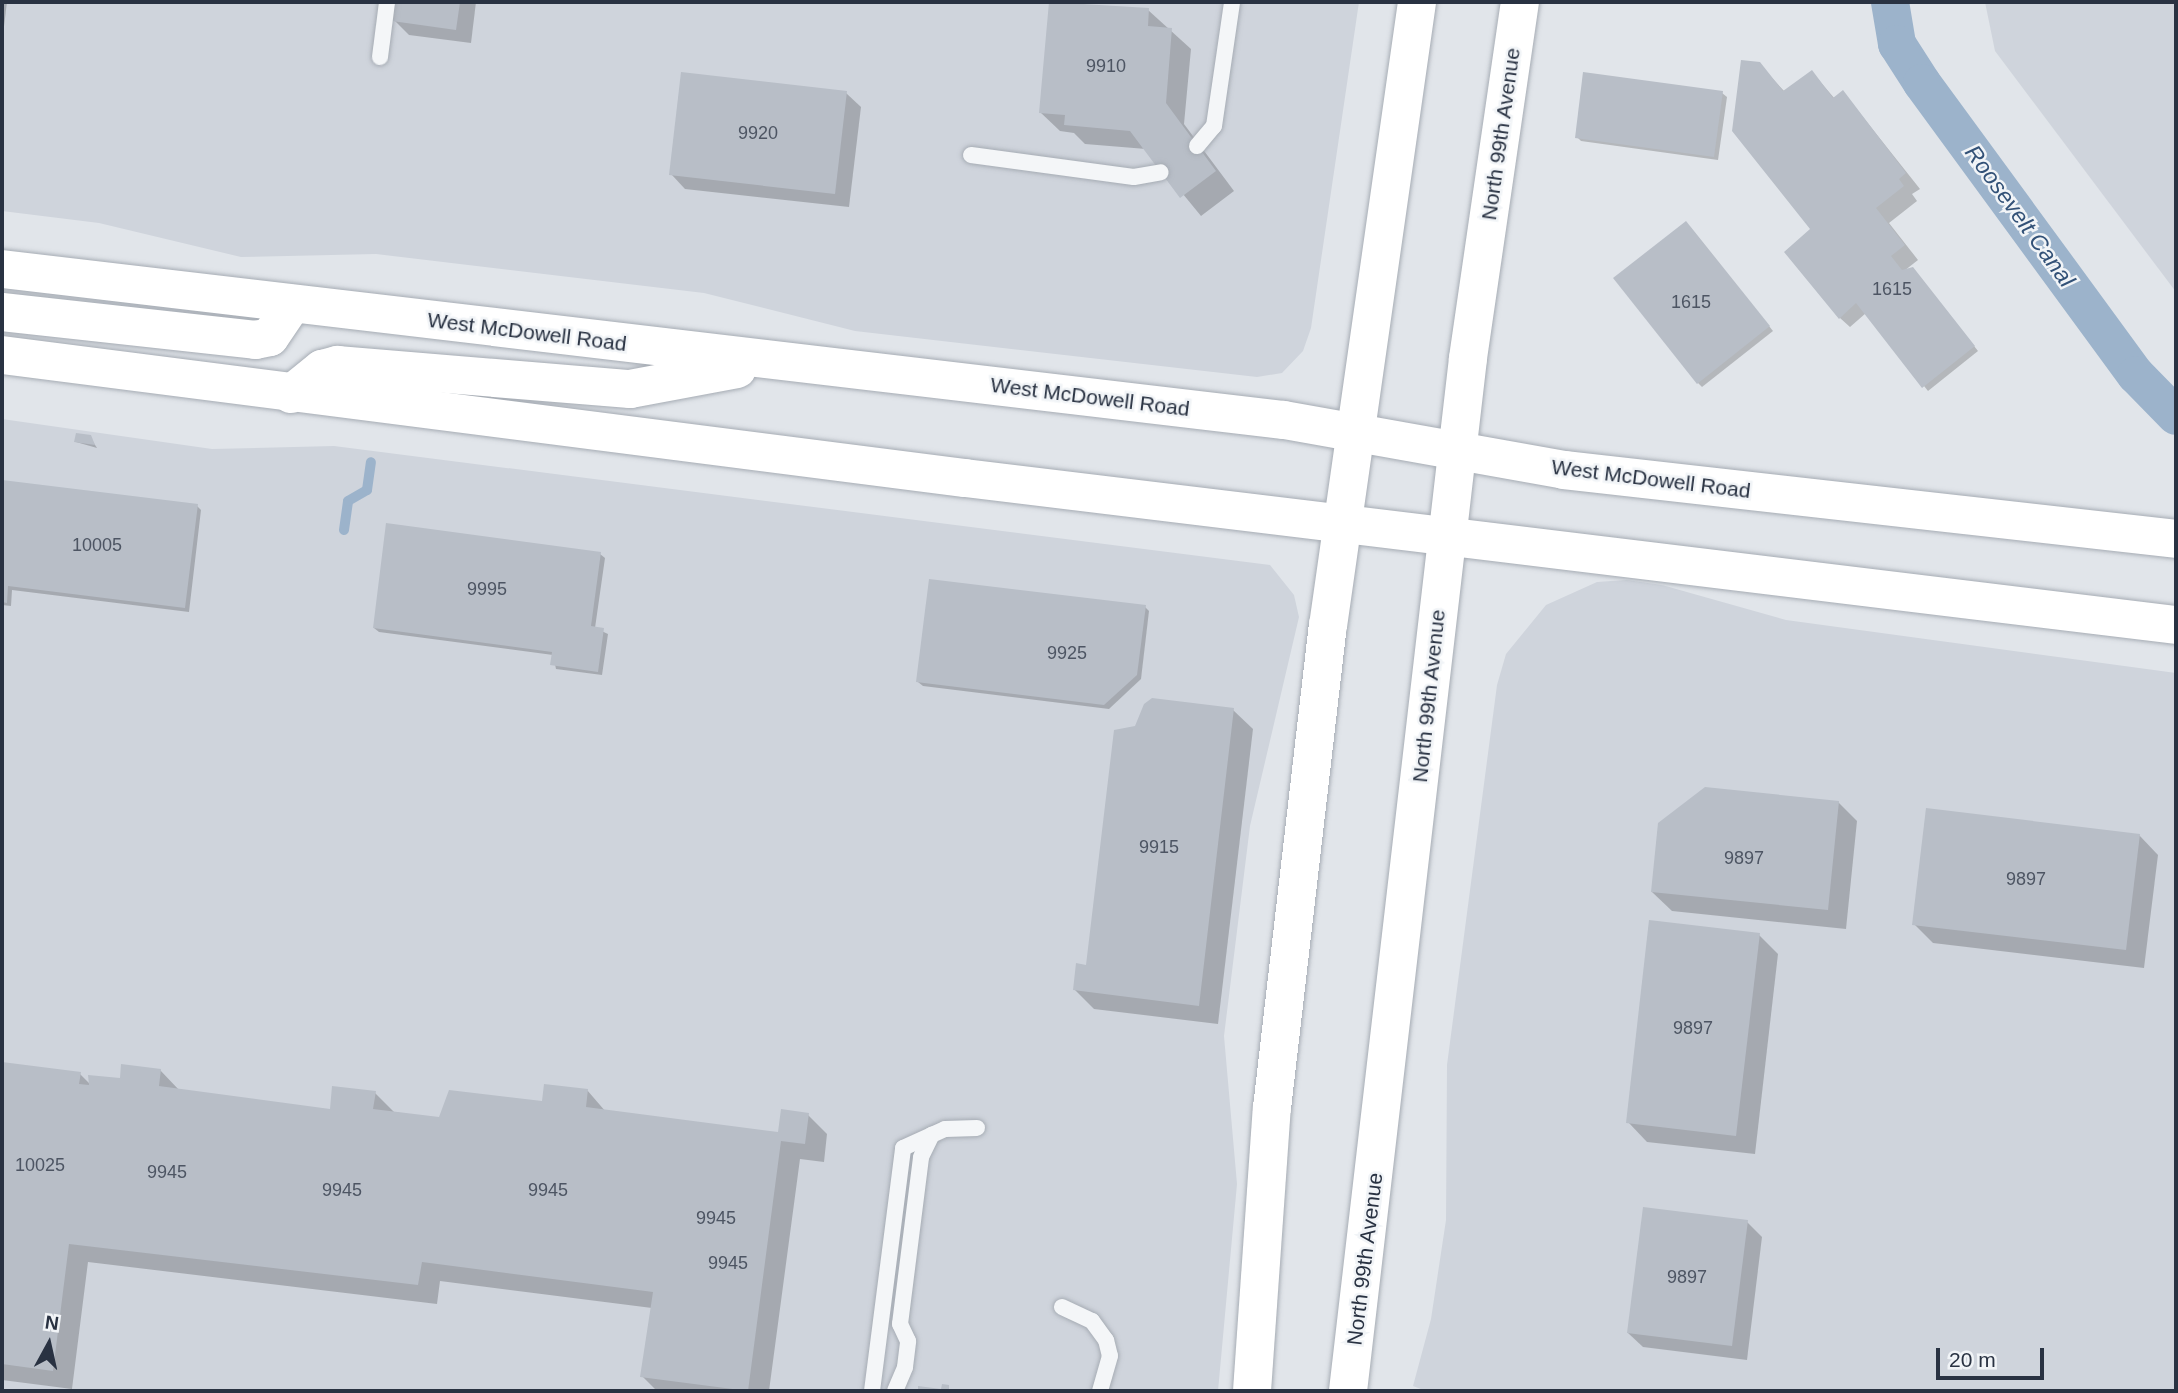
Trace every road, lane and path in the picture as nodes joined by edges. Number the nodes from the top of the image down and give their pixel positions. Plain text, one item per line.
1 (387, 2) edge
2 (1232, 2) edge
3 (1417, 2) edge
4 (1520, 2) edge
5 (380, 57) dead end
6 (1198, 146) dead end
7 (971, 155) dead end
8 (1161, 172) dead end
9 (2, 269) edge
10 (292, 304) junction
11 (2, 312) edge
12 (2, 355) edge
13 (774, 362) junction
14 (291, 394) junction
15 (1353, 434) junction
16 (1457, 453) junction
17 (1343, 522) junction
18 (1447, 534) junction
19 (2176, 539) edge
20 (2176, 625) edge
21 (977, 1128) dead end
22 (932, 1134) junction
23 (1062, 1307) dead end
24 (872, 1391) edge
25 (895, 1391) edge
26 (1100, 1391) edge
27 (1252, 1391) edge
28 (1348, 1391) edge

1 - 5 lane
2 - 6 lane
3 - 15 main road
4 - 16 main road, North 99th Avenue
7 - 8 lane
9 - 10 main road, West McDowell Road
10 - 11 main road
10 - 13 main road, West McDowell Road
12 - 14 main road
13 - 14 main road
13 - 15 main road, West McDowell Road
14 - 17 main road
15 - 16 main road, West McDowell Road
15 - 17 main road
16 - 18 main road, North 99th Avenue
16 - 19 main road, West McDowell Road
17 - 18 main road
17 - 27 main road
18 - 20 main road
18 - 28 main road, North 99th Avenue
21 - 22 lane
22 - 24 lane
22 - 25 lane
23 - 26 lane

